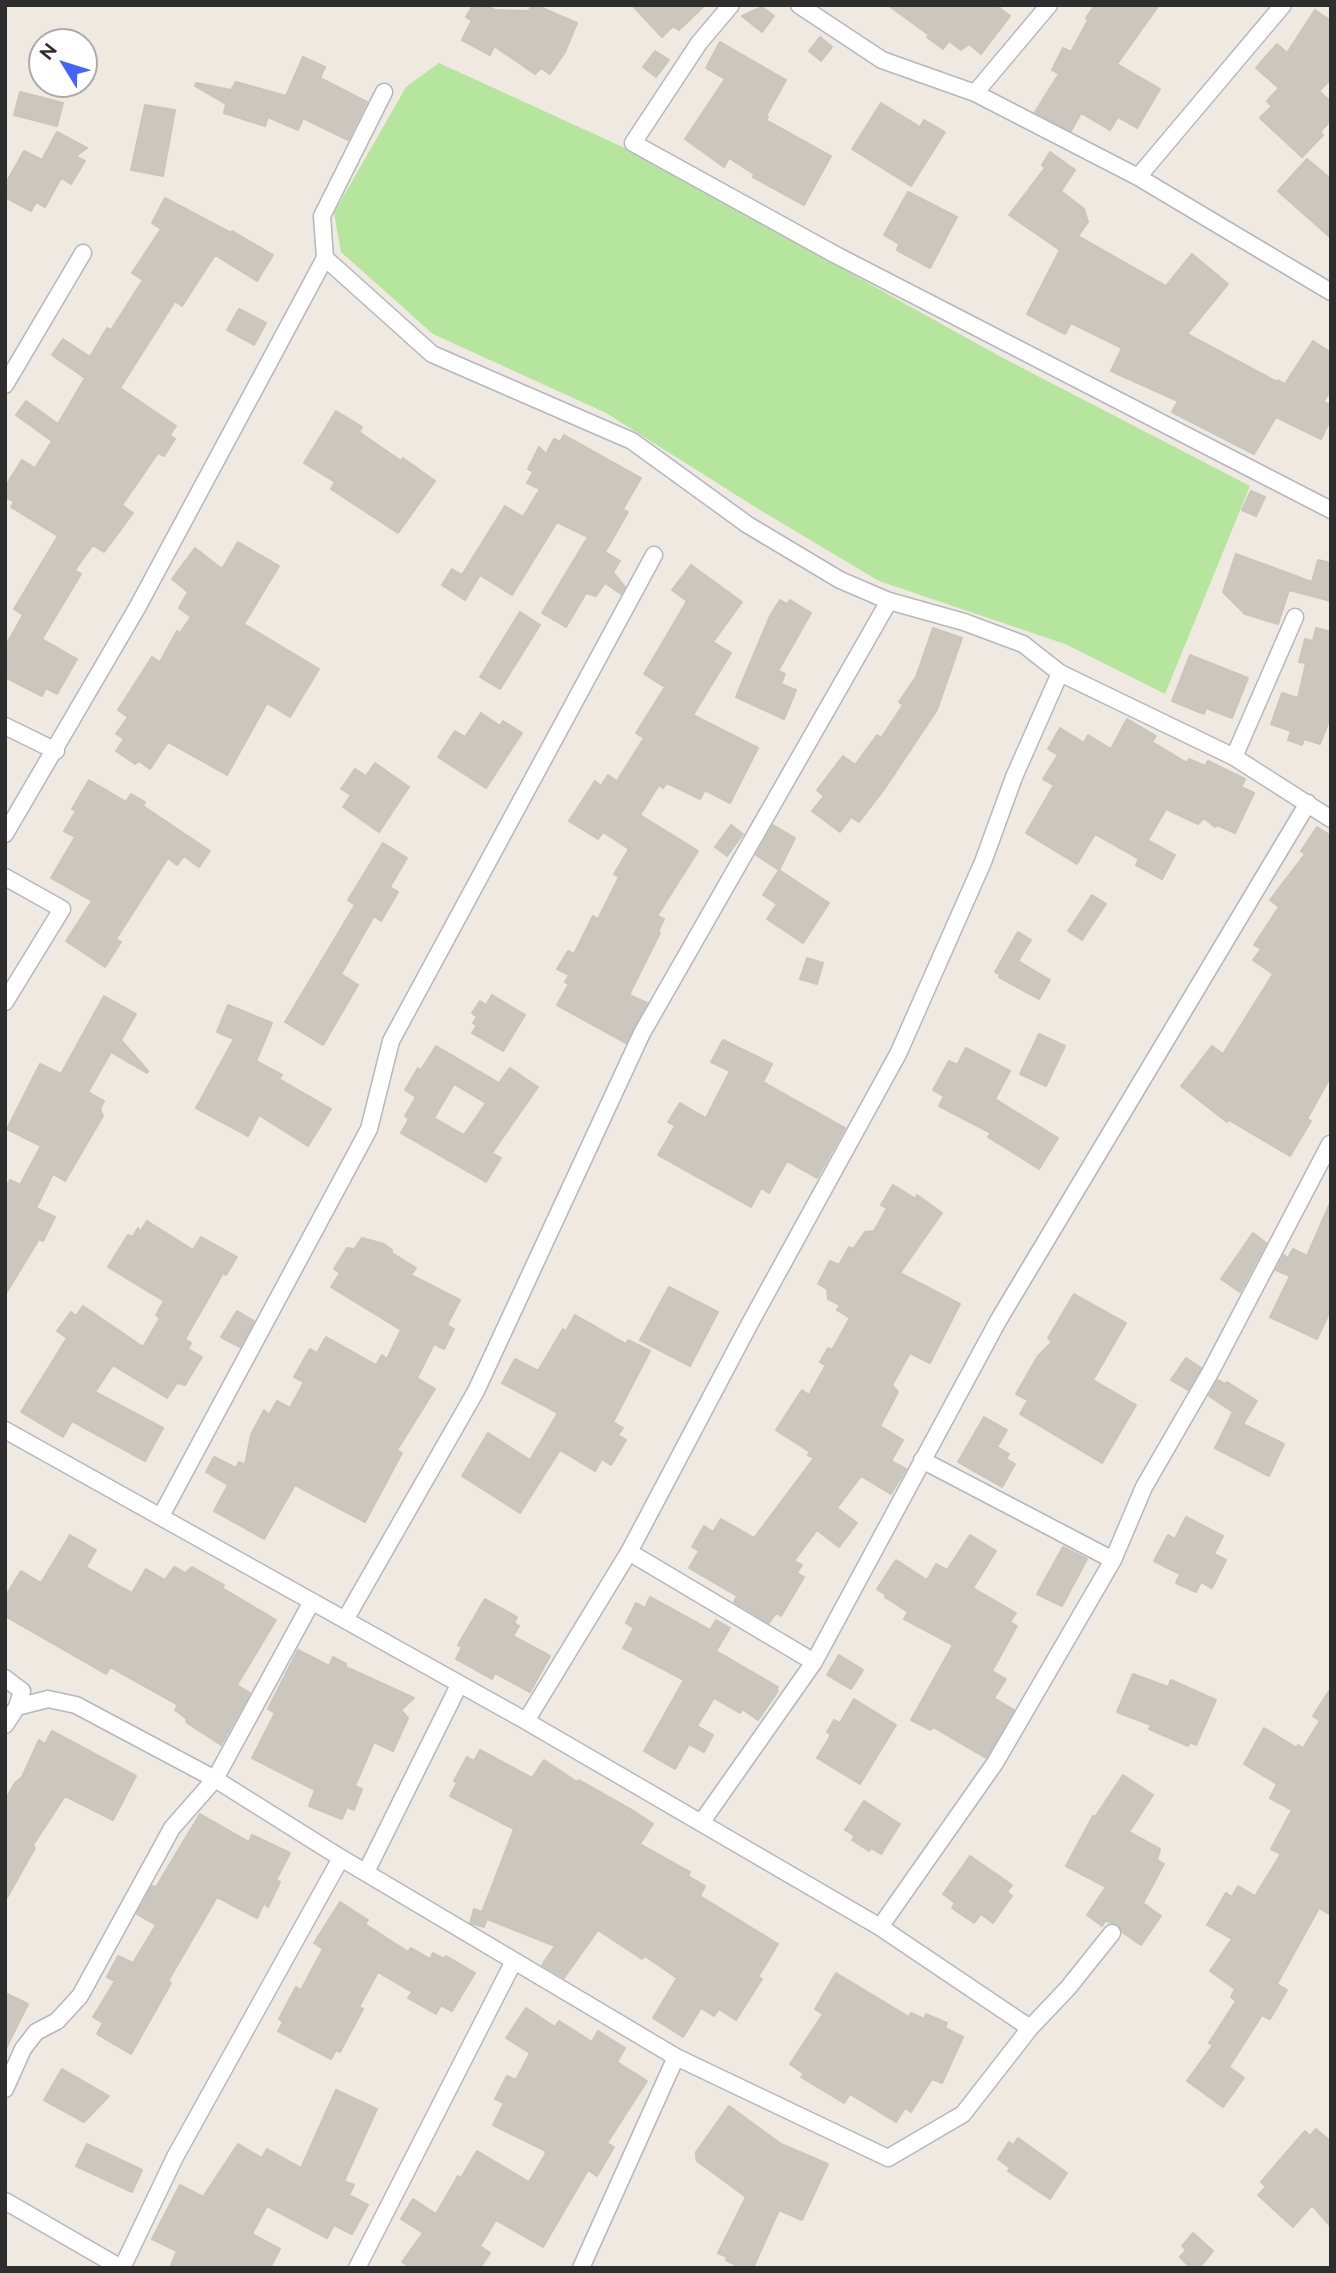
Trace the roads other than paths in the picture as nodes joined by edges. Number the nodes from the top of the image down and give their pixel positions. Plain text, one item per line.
1 (730, 5) edge
2 (799, 5) edge
3 (1049, 5) edge
4 (1283, 5) edge
5 (384, 92) dead end
6 (975, 93) junction
7 (1138, 177) junction
8 (83, 253) dead end
9 (324, 258) junction
10 (1331, 292) edge
11 (5, 385) edge
12 (1331, 510) edge
13 (654, 555) dead end
14 (889, 601) junction
15 (1295, 617) dead end
16 (1060, 673) junction
17 (5, 726) edge
18 (56, 751) junction
19 (1234, 757) junction
20 (1308, 803) junction
21 (1331, 819) edge
22 (5, 834) edge
23 (5, 877) edge
24 (5, 1002) edge
25 (1330, 1144) edge
26 (5, 1430) edge
27 (922, 1460) junction
28 (161, 1516) junction
29 (629, 1552) junction
30 (1113, 1560) junction
31 (311, 1603) junction
32 (345, 1620) junction
33 (814, 1662) junction
34 (5, 1678) edge
35 (459, 1685) junction
36 (17, 1707) junction
37 (526, 1721) junction
38 (5, 1725) edge
39 (215, 1779) junction
40 (701, 1823) junction
41 (341, 1858) junction
42 (366, 1872) junction
43 (880, 1927) junction
44 (1112, 1933) dead end
45 (514, 1961) junction
46 (1030, 2028) junction
47 (677, 2057) junction
48 (5, 2090) edge
49 (5, 2201) edge
50 (122, 2268) edge
51 (357, 2268) edge
52 (581, 2268) edge

1 - 12 street
2 - 6 street
3 - 6 street
4 - 7 street
5 - 9 street
6 - 7 street
7 - 10 street
8 - 11 street
9 - 14 street
9 - 18 street
13 - 28 street
14 - 16 street
14 - 32 street
15 - 19 street
16 - 19 street
16 - 29 street
17 - 18 street
18 - 22 street
19 - 20 street
20 - 21 street
20 - 27 street
23 - 24 street
25 - 30 street
26 - 28 street
27 - 30 street
27 - 33 street
28 - 31 street
29 - 33 street
29 - 37 street
30 - 43 street
31 - 32 street
31 - 39 street
32 - 35 street
33 - 40 street
34 - 36 street
35 - 37 street
35 - 42 street
36 - 38 street
36 - 39 street
37 - 40 street
39 - 41 street
39 - 48 street
40 - 43 street
41 - 42 street
41 - 50 street
42 - 45 street
43 - 46 street
44 - 46 street
45 - 47 street
45 - 51 street
46 - 47 street
47 - 52 street
49 - 50 street

